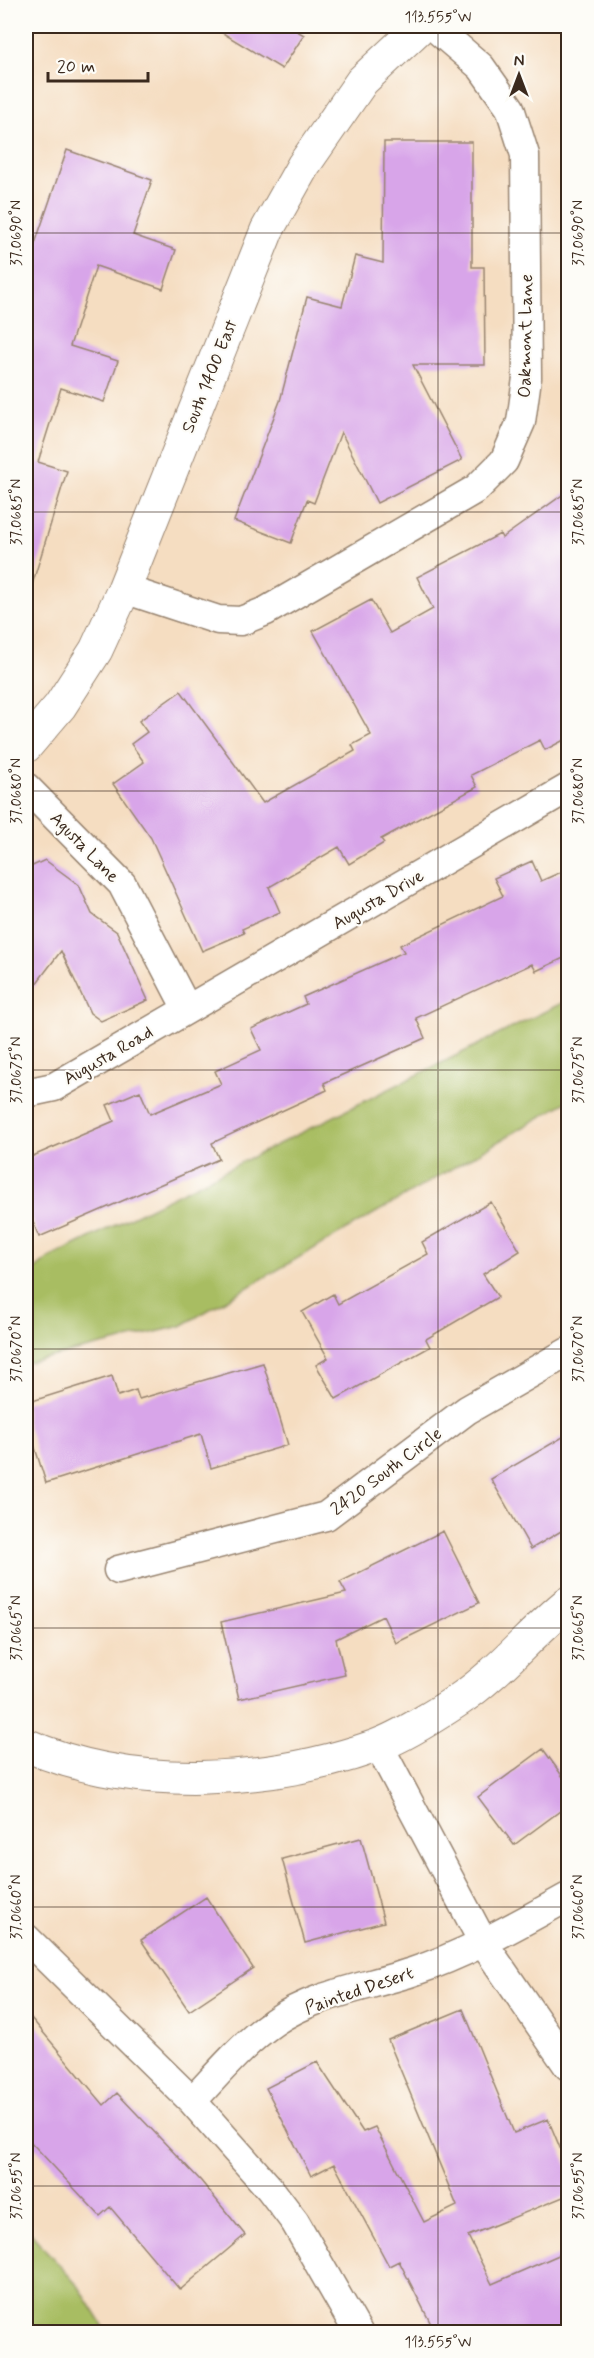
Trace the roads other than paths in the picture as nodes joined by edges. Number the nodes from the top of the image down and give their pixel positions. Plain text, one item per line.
1 (421, 26) edge
2 (433, 26) edge
3 (124, 589) junction
4 (26, 746) edge
5 (26, 787) edge
6 (568, 788) edge
7 (187, 1009) junction
8 (26, 1093) edge
9 (568, 1352) edge
10 (118, 1570) dead end
11 (568, 1603) edge
12 (26, 1745) edge
13 (379, 1746) junction
14 (568, 1897) edge
15 (26, 1938) edge
16 (484, 1944) junction
17 (568, 2066) edge
18 (192, 2101) junction
19 (358, 2332) edge

1 - 3 street, South 1400 East
2 - 3 street, Oakmont Lane
3 - 4 street, South 1400 East
5 - 7 street, Agusta Lane
6 - 7 street, Augusta Drive
7 - 8 street, Augusta Road
9 - 10 street, 2420 South Circle
11 - 13 street
12 - 13 street
13 - 16 street
14 - 16 street, Painted Desert
15 - 18 street
16 - 17 street
16 - 18 street, Painted Desert
18 - 19 street

